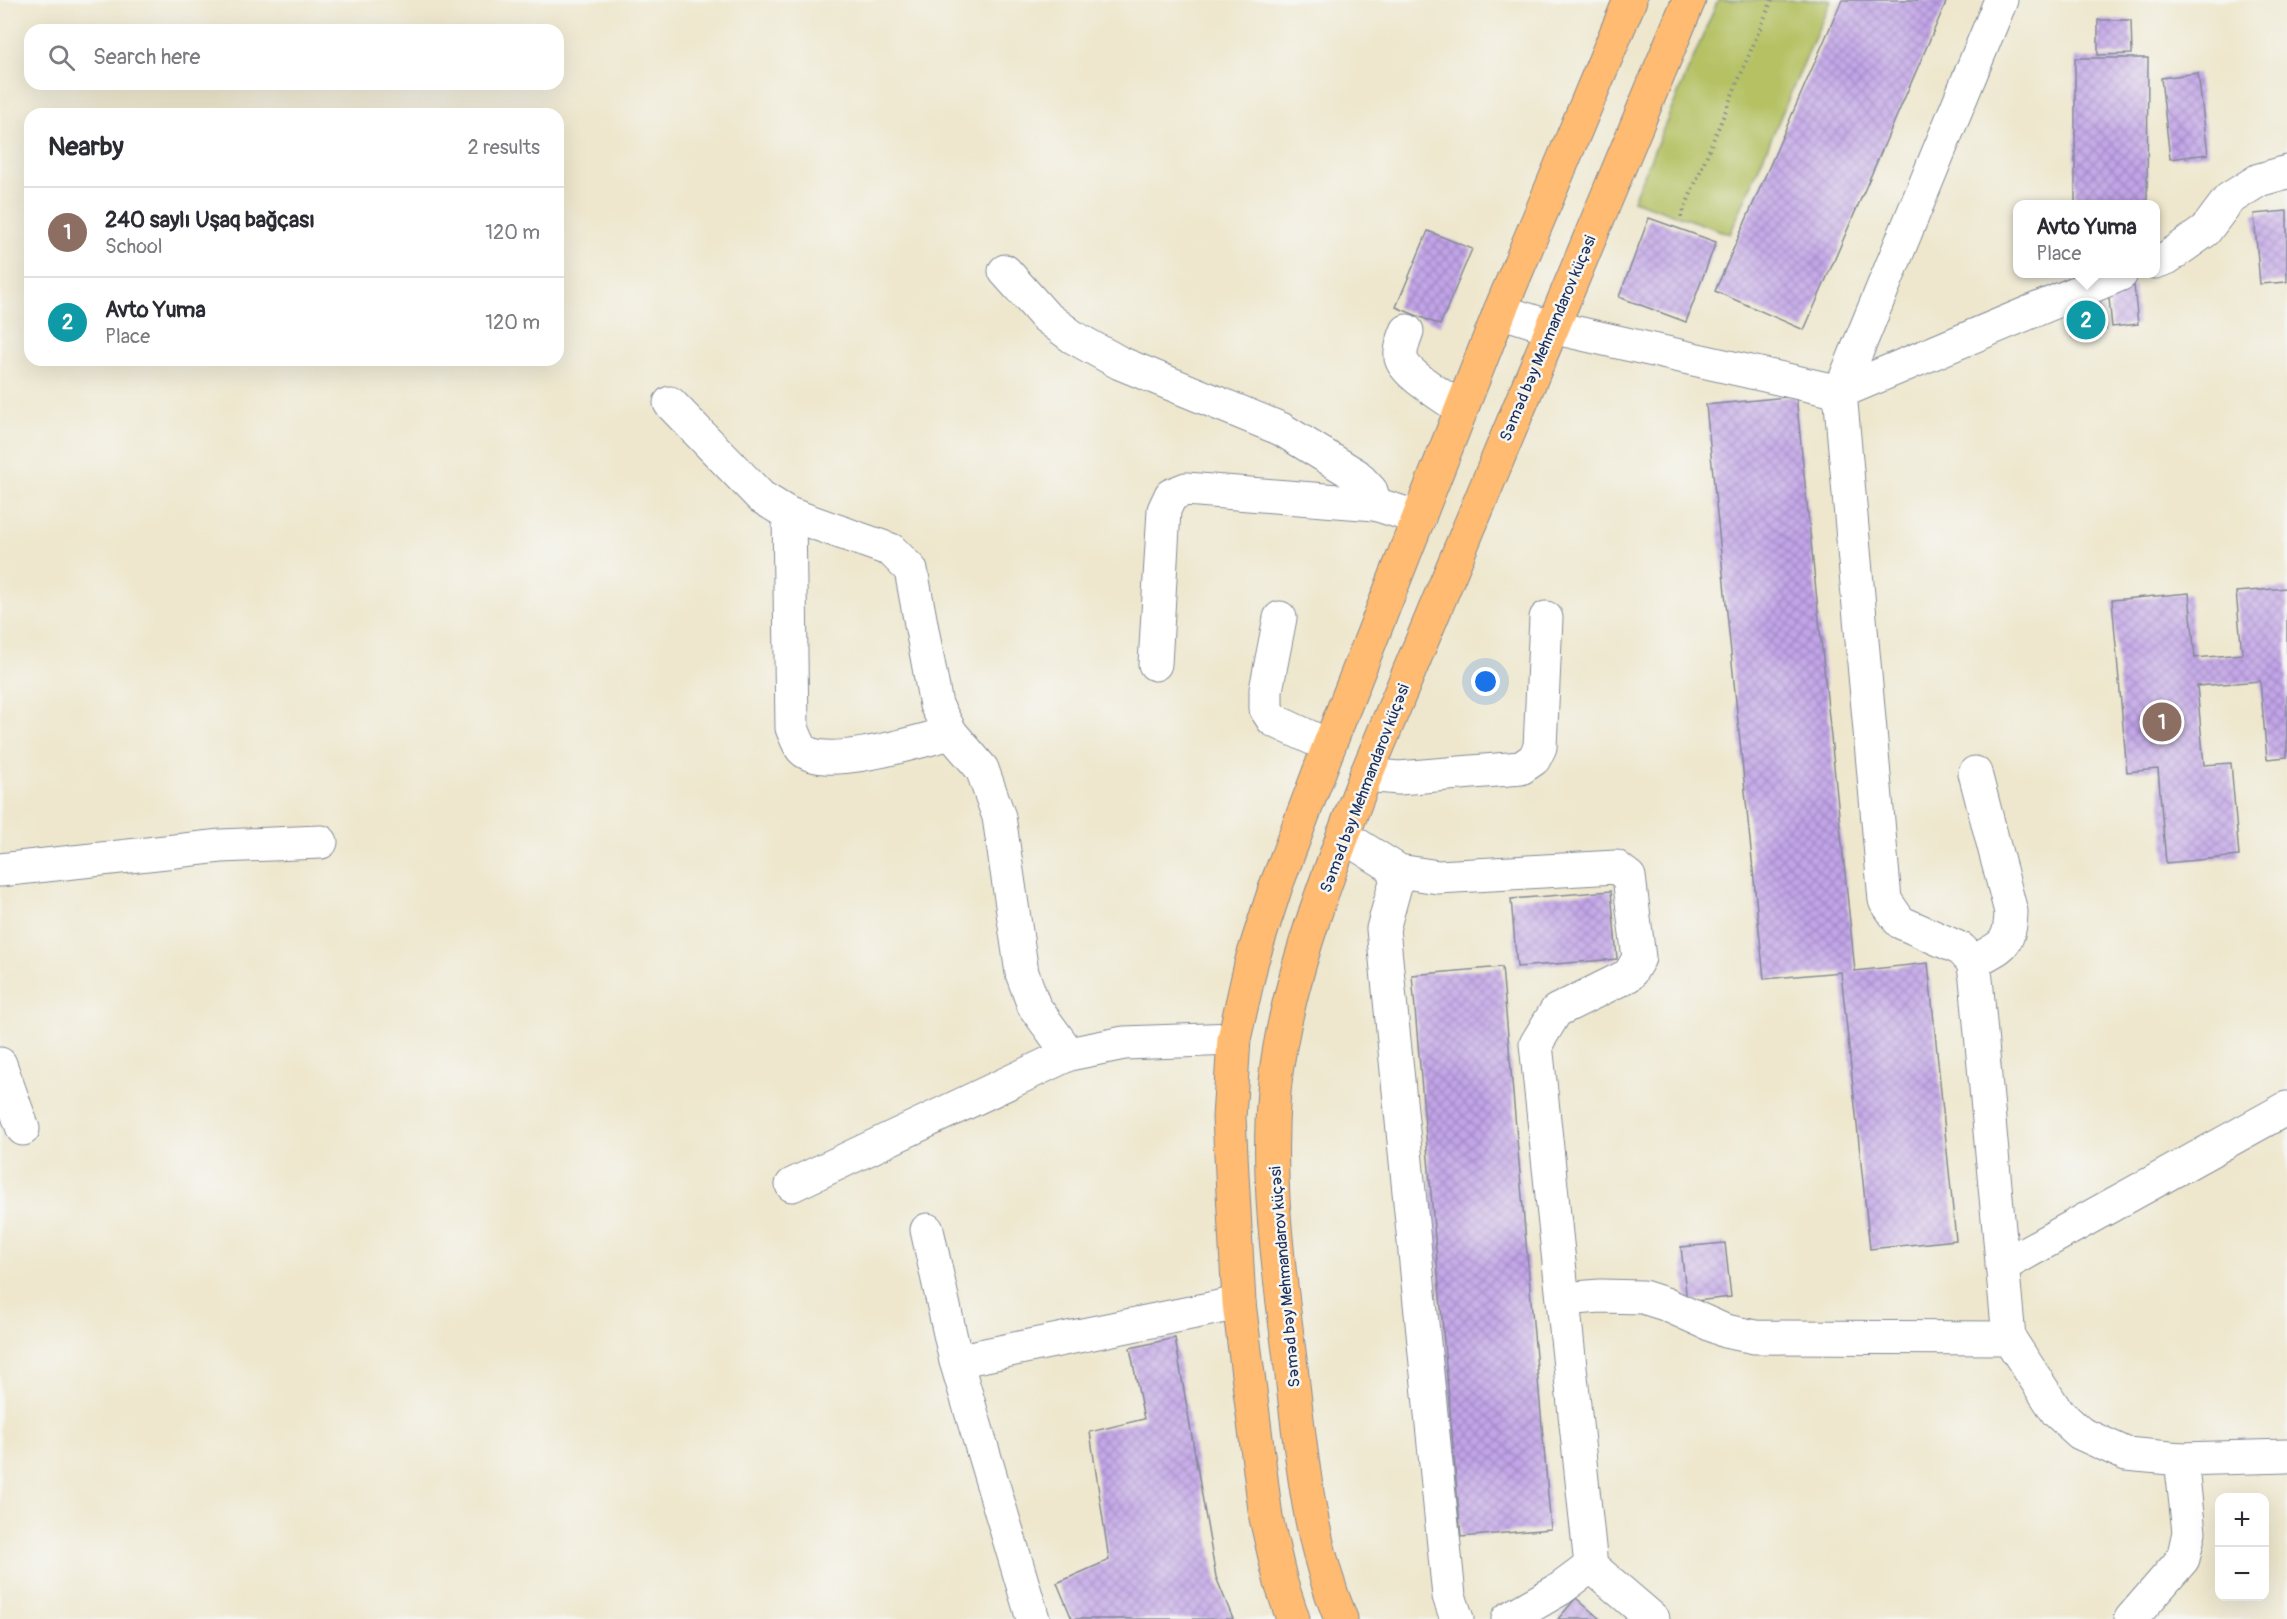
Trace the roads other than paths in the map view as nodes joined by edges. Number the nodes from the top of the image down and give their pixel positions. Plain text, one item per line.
1 (1630, 0) edge
2 (1689, 0) edge
3 (2001, 0) edge
4 (2287, 172) edge
5 (2160, 260) edge
6 (1005, 271) dead end
7 (2109, 278) edge
8 (1500, 311) junction
9 (1551, 327) junction
10 (1407, 331) dead end
11 (1840, 392) junction
12 (670, 403) dead end
13 (1461, 409) junction
14 (1375, 504) junction
15 (789, 514) junction
16 (1419, 518) junction
17 (1280, 618) dead end
18 (1546, 618) dead end
19 (1155, 664) dead end
20 (951, 733) junction
21 (1329, 746) junction
22 (1975, 773) dead end
23 (1366, 775) junction
24 (1343, 836) junction
25 (321, 842) dead end
26 (0, 870) edge
27 (1399, 871) junction
28 (1973, 962) junction
29 (1234, 1039) junction
30 (1070, 1054) junction
31 (0, 1064) edge
32 (2287, 1108) edge
33 (23, 1129) dead end
34 (792, 1185) dead end
35 (927, 1230) dead end
36 (2002, 1266) junction
37 (1564, 1299) junction
38 (1239, 1303) junction
39 (2009, 1338) junction
40 (956, 1361) junction
41 (2287, 1456) edge
42 (2181, 1459) junction
43 (1591, 1566) junction
44 (1033, 1619) edge
45 (1293, 1619) edge
46 (1341, 1619) edge
47 (1457, 1619) edge
48 (1508, 1619) edge
49 (1653, 1619) edge
50 (2131, 1619) edge

1 - 8 main road
2 - 9 main road, Səməd bəy Mehmandarov küçəsi
3 - 11 street
4 - 5 street
6 - 14 street
7 - 11 street
8 - 9 street
8 - 13 main road
9 - 11 street
9 - 23 main road, Səməd bəy Mehmandarov küçəsi
10 - 13 street
11 - 28 street
12 - 15 street
13 - 16 main road
14 - 16 street
14 - 19 street
15 - 20 street
15 - 20 street
16 - 21 main road
17 - 21 street
18 - 23 street
20 - 30 street
21 - 29 main road
22 - 28 street
23 - 24 main road, Səməd bəy Mehmandarov küçəsi
24 - 27 street
24 - 46 main road, Səməd bəy Mehmandarov küçəsi
25 - 26 street
27 - 37 street
27 - 47 street
28 - 36 street
29 - 30 street
29 - 38 main road
30 - 34 street
31 - 33 street
32 - 36 street
35 - 40 street
36 - 39 street
37 - 39 street
37 - 43 street
38 - 40 street
38 - 45 main road
39 - 42 street
40 - 44 street
41 - 42 street
42 - 50 street
43 - 48 street
43 - 49 street

